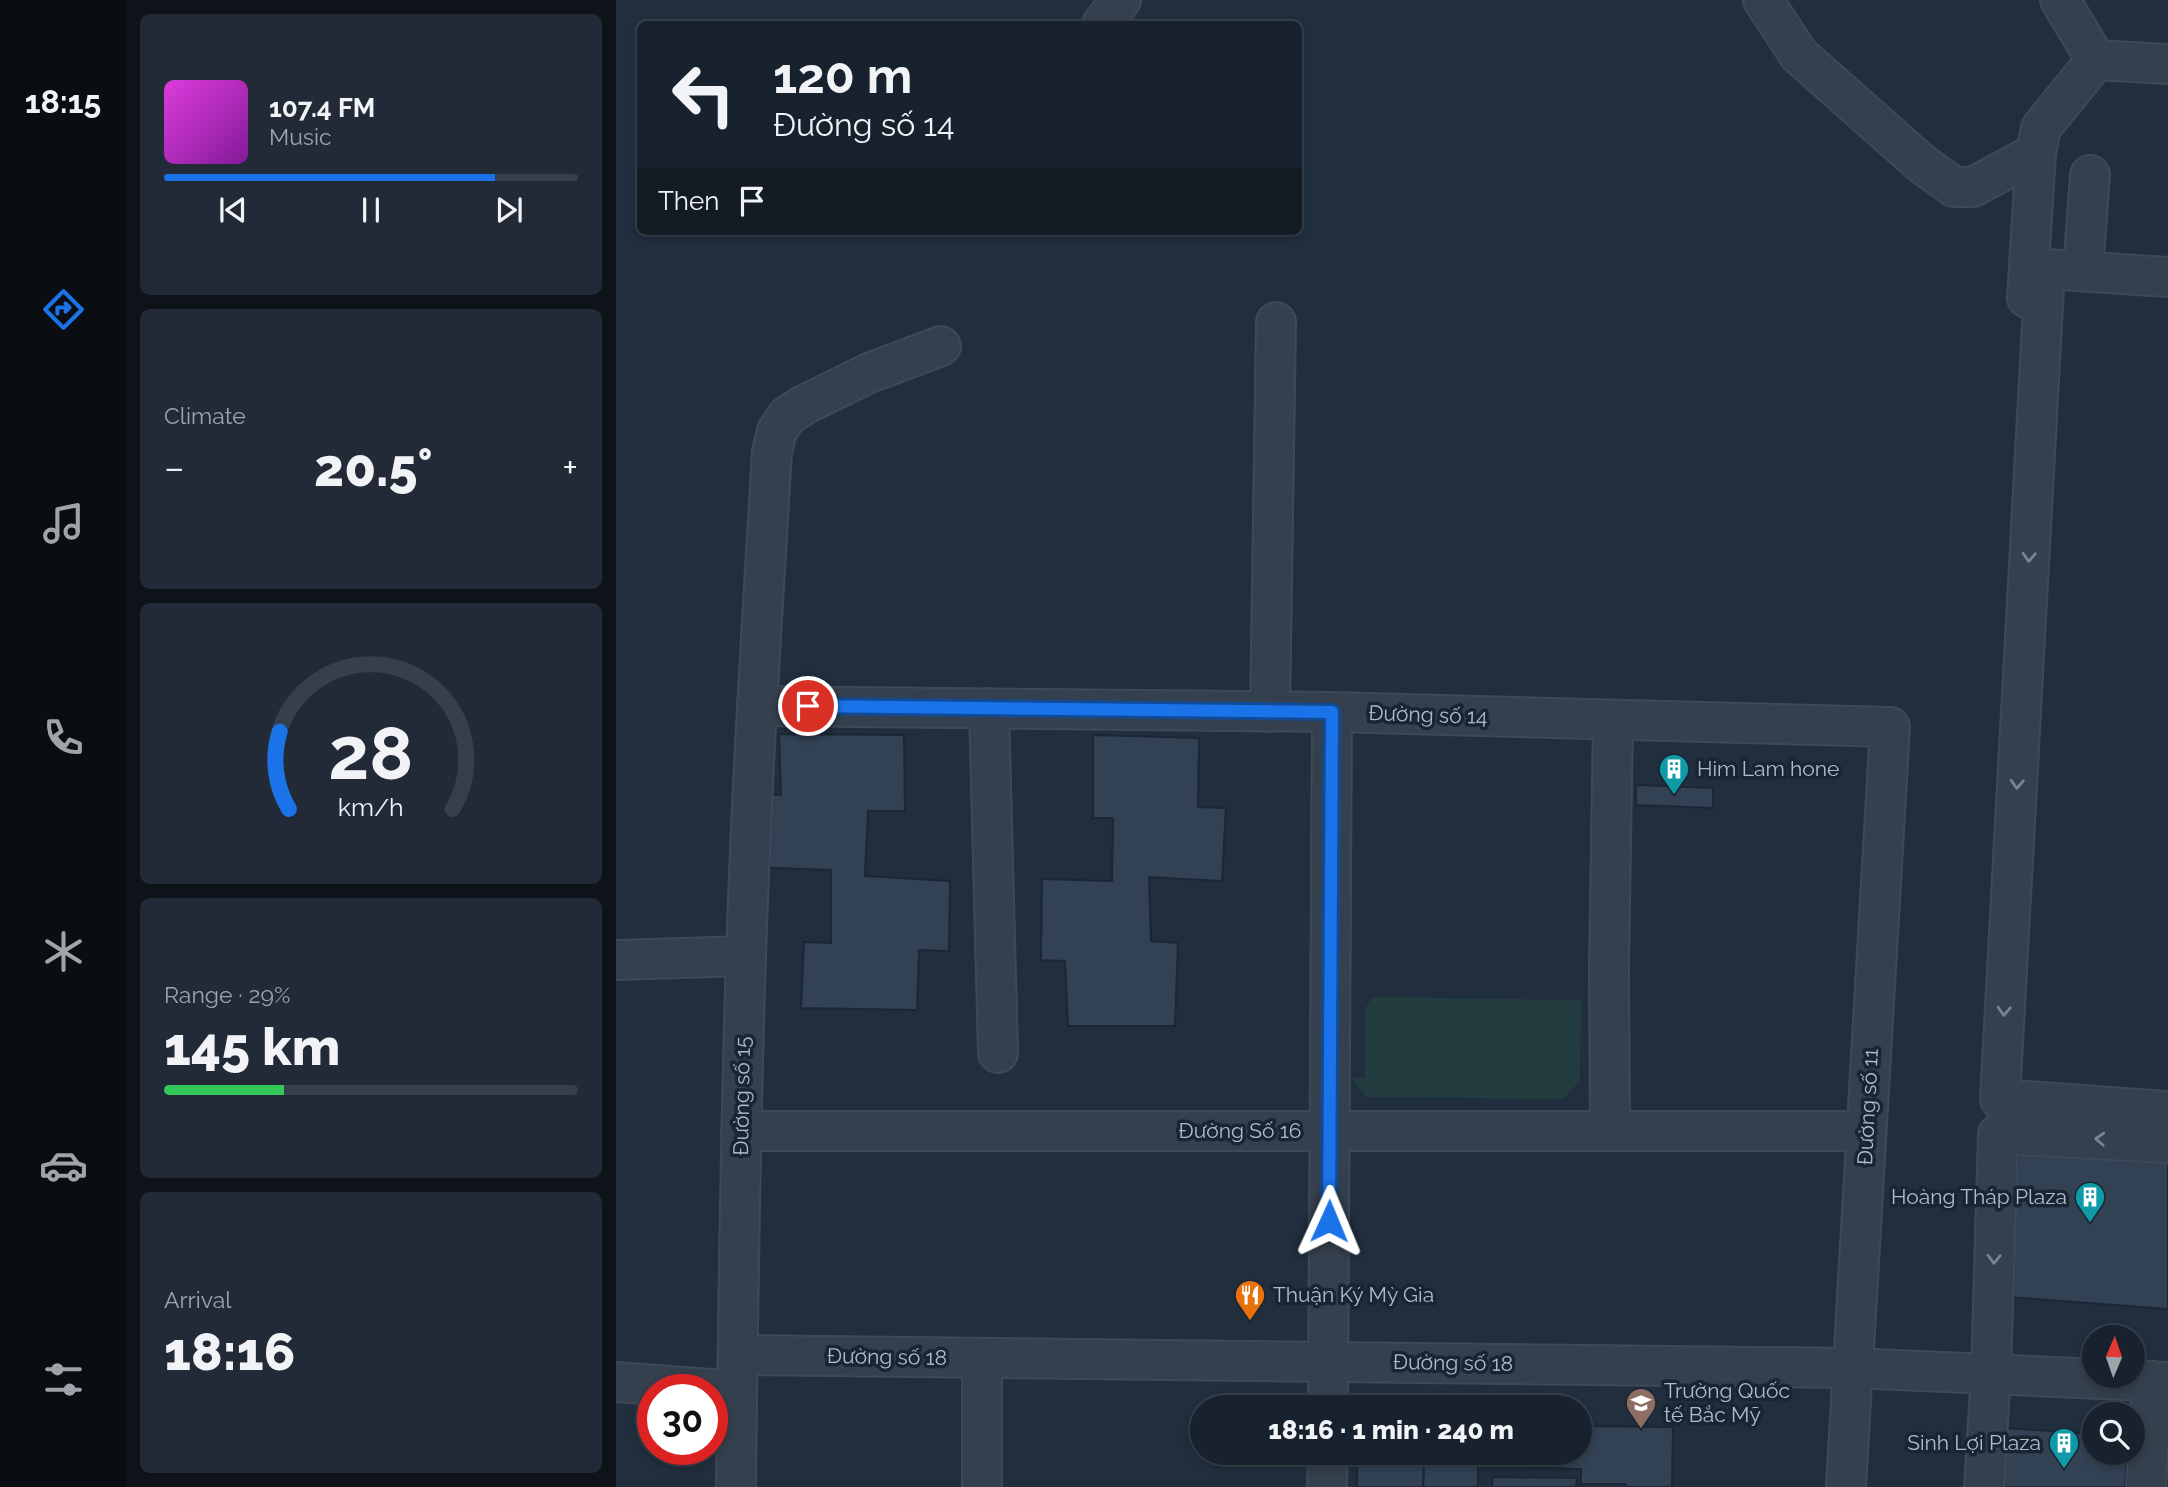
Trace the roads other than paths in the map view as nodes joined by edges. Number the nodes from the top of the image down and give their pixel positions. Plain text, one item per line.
1 (1121, 0) edge
2 (1763, 0) edge
3 (2060, 0) edge
4 (1104, 21) edge
5 (2096, 60) junction
6 (2168, 64) edge
7 (2036, 153) junction
8 (2090, 175) dead end
9 (2083, 271) junction
10 (2168, 277) edge
11 (1276, 322) dead end
12 (940, 345) dead end
13 (2012, 506) dead end
14 (757, 706) junction
15 (989, 708) junction
16 (1270, 712) junction
17 (1332, 712) junction
18 (1613, 721) junction
19 (1890, 727) joint
20 (746, 956) junction
21 (616, 960) edge
22 (998, 1054) dead end
23 (2168, 1111) edge
24 (741, 1131) junction
25 (1330, 1131) junction
26 (1610, 1131) junction
27 (1866, 1131) junction
28 (2168, 1143) edge
29 (982, 1358) junction
30 (1328, 1362) junction
31 (1853, 1368) junction
32 (738, 1373) junction
33 (1991, 1373) junction
34 (2160, 1381) edge
35 (616, 1382) edge
36 (1328, 1395) edge
37 (1328, 1465) edge
38 (736, 1487) edge
39 (982, 1487) edge
40 (1327, 1487) edge
41 (1846, 1487) edge
42 (1984, 1487) edge
43 (2146, 1487) edge

1 - 4 street
2 - 7 street
3 - 5 street
5 - 6 street
5 - 7 street
7 - 13 street
8 - 9 street
9 - 10 street
9 -> 23 street
11 - 16 street
12 - 14 street, Đường số 15
14 - 15 street, Đường số 14
14 - 20 street, Đường số 15
15 - 16 street, Đường số 14
15 - 22 street
16 - 17 street, Đường số 14
17 - 18 street, Đường số 14
17 - 25 street
18 - 19 street, Đường số 14
18 - 26 street
19 - 27 street, Đường số 11
20 - 21 street
20 - 24 street, Đường số 15
24 - 25 street, Đường Số 16
24 - 32 street, Đường số 15
25 - 26 street, Đường Số 16
25 - 30 street
26 - 27 street, Đường Số 16
27 - 31 street, Đường số 11
28 -> 33 street
29 - 30 street, Đường số 18
29 - 32 street, Đường số 18
29 - 39 street
30 - 31 street, Đường số 18
30 - 36 street
31 - 33 street, Đường số 18
31 - 41 street, Đường số 11
32 - 35 street, Đường số 18
32 - 38 street, Đường số 15
33 - 34 street, Đường số 18
33 - 42 street
34 - 43 street
37 - 40 street

